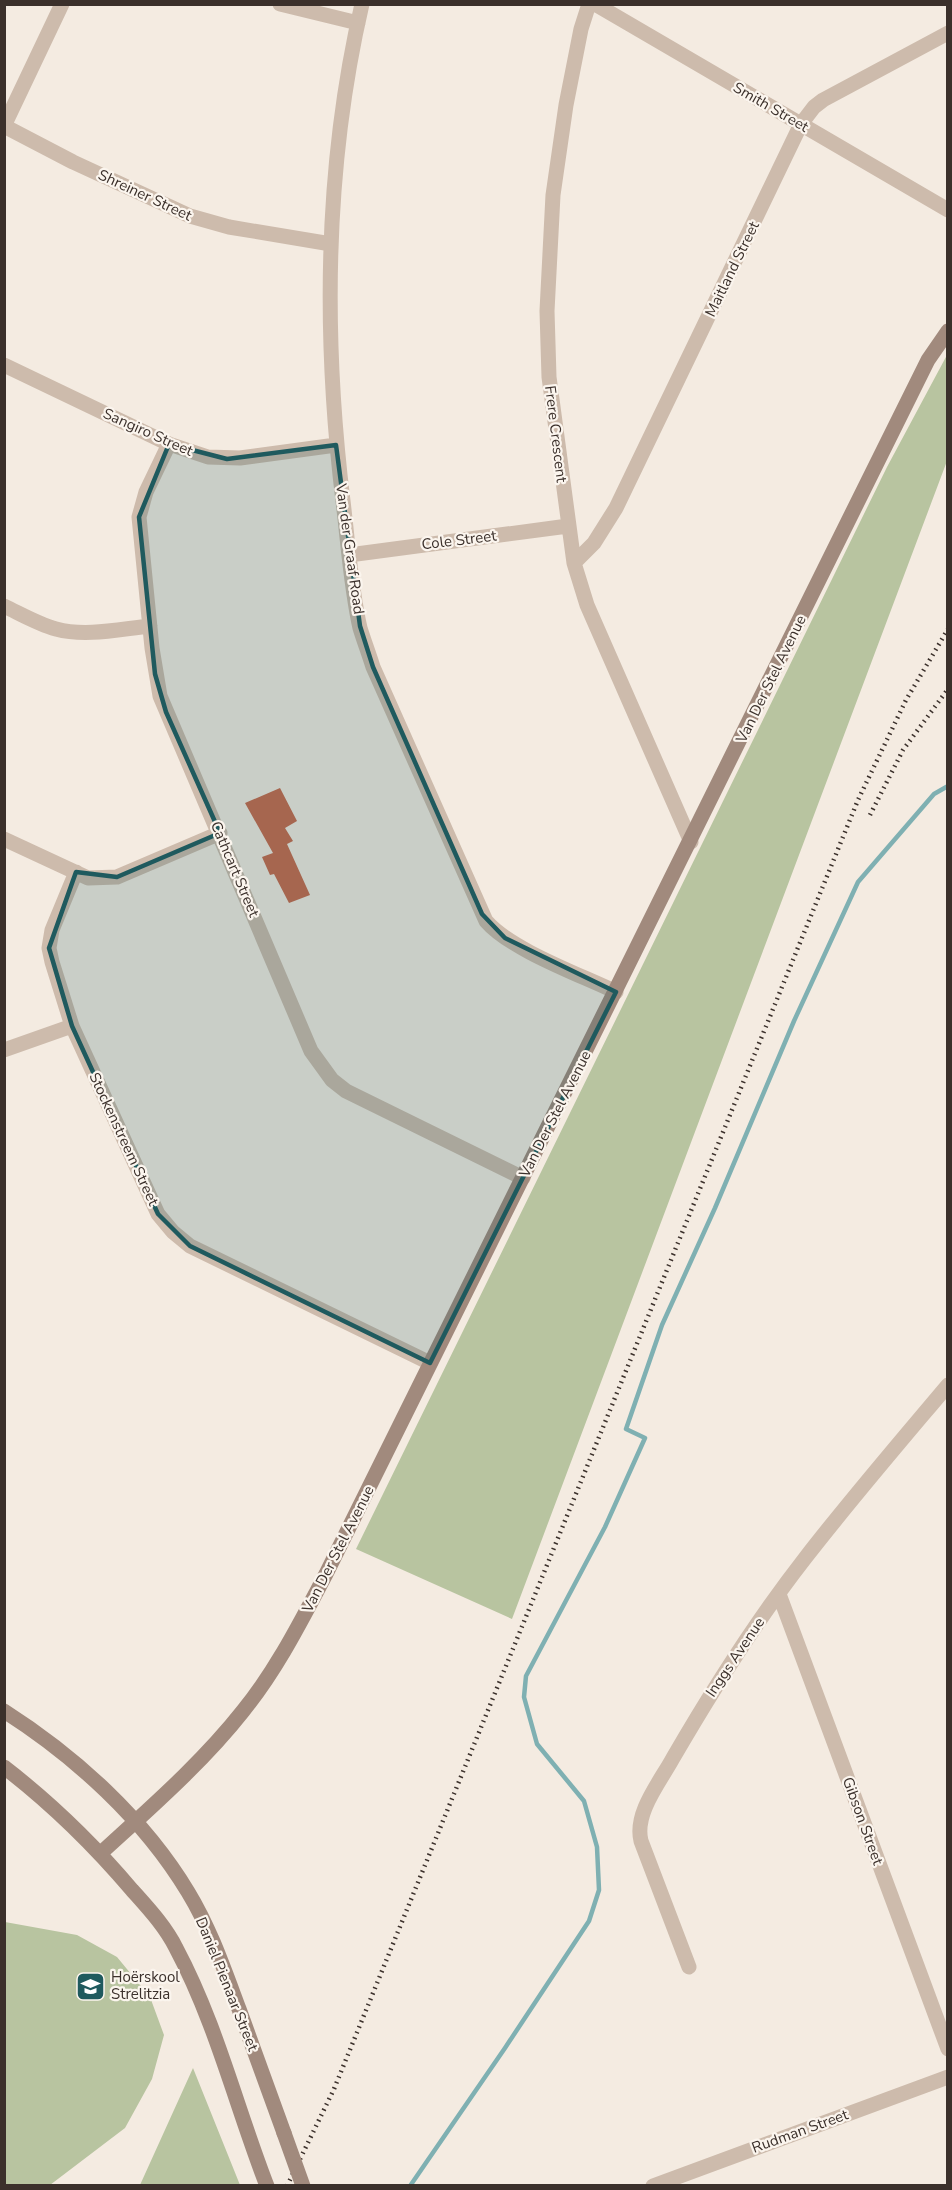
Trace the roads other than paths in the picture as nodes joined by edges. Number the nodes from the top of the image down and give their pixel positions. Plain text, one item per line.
1 (62, 4) edge
2 (280, 4) edge
3 (362, 4) edge
4 (589, 4) edge
5 (595, 4) edge
6 (358, 23) junction
7 (948, 33) edge
8 (801, 124) junction
9 (4, 126) edge
10 (948, 210) edge
11 (331, 244) junction
12 (948, 331) edge
13 (4, 365) edge
14 (169, 444) junction
15 (336, 445) junction
16 (568, 526) junction
17 (349, 555) junction
18 (574, 564) junction
19 (4, 606) edge
20 (150, 626) junction
21 (220, 833) junction
22 (4, 839) edge
23 (691, 842) junction
24 (76, 872) junction
25 (616, 992) junction
26 (72, 1026) junction
27 (4, 1050) edge
28 (523, 1178) junction
29 (430, 1363) junction
30 (948, 1385) edge
31 (779, 1594) junction
32 (4, 1711) edge
33 (4, 1767) edge
34 (135, 1821) junction
35 (101, 1853) junction
36 (690, 1967) dead end
37 (948, 2049) edge
38 (948, 2077) edge
39 (265, 2181) edge
40 (303, 2186) edge
41 (653, 2186) edge

1 - 9 street
2 - 6 street
3 - 6 street, Van der Graaf Road
4 - 16 street, Frere Crescent
5 - 8 street, Smith Street
6 - 11 street, Van der Graaf Road
7 - 8 street, Maitland Street
8 - 10 street, Smith Street
8 - 18 street, Maitland Street
9 - 11 street, Shreiner Street
11 - 15 street, Van der Graaf Road
12 - 23 street, Van Der Stel Avenue
13 - 14 street, Sangiro Street
14 - 15 street, Sangiro Street
14 - 20 street, Cathcart Street
15 - 17 street, Van der Graaf Road
16 - 17 street, Cole Street
16 - 18 street, Frere Crescent
17 - 25 street, Van der Graaf Road
18 - 23 street, Frere Crescent
19 - 20 street
20 - 21 street, Cathcart Street
21 - 24 street
21 - 28 street, Cathcart Street
22 - 24 street
23 - 25 street, Van Der Stel Avenue
24 - 26 street, Stockenstreem Street
25 - 28 street, Van Der Stel Avenue
26 - 27 street
26 - 29 street, Stockenstreem Street
28 - 29 street, Van Der Stel Avenue
29 - 34 street, Van Der Stel Avenue
30 - 31 street, Inggs Avenue
31 - 36 street, Inggs Avenue
31 - 37 street, Gibson Street
32 - 34 street, Daniel Pienaar Street
33 - 35 street, Daniel Pienaar Street
34 - 35 street, Van Der Stel Avenue
34 - 40 street, Daniel Pienaar Street, bridge
35 - 39 street, Daniel Pienaar Street
38 - 41 street, Rudman Street

